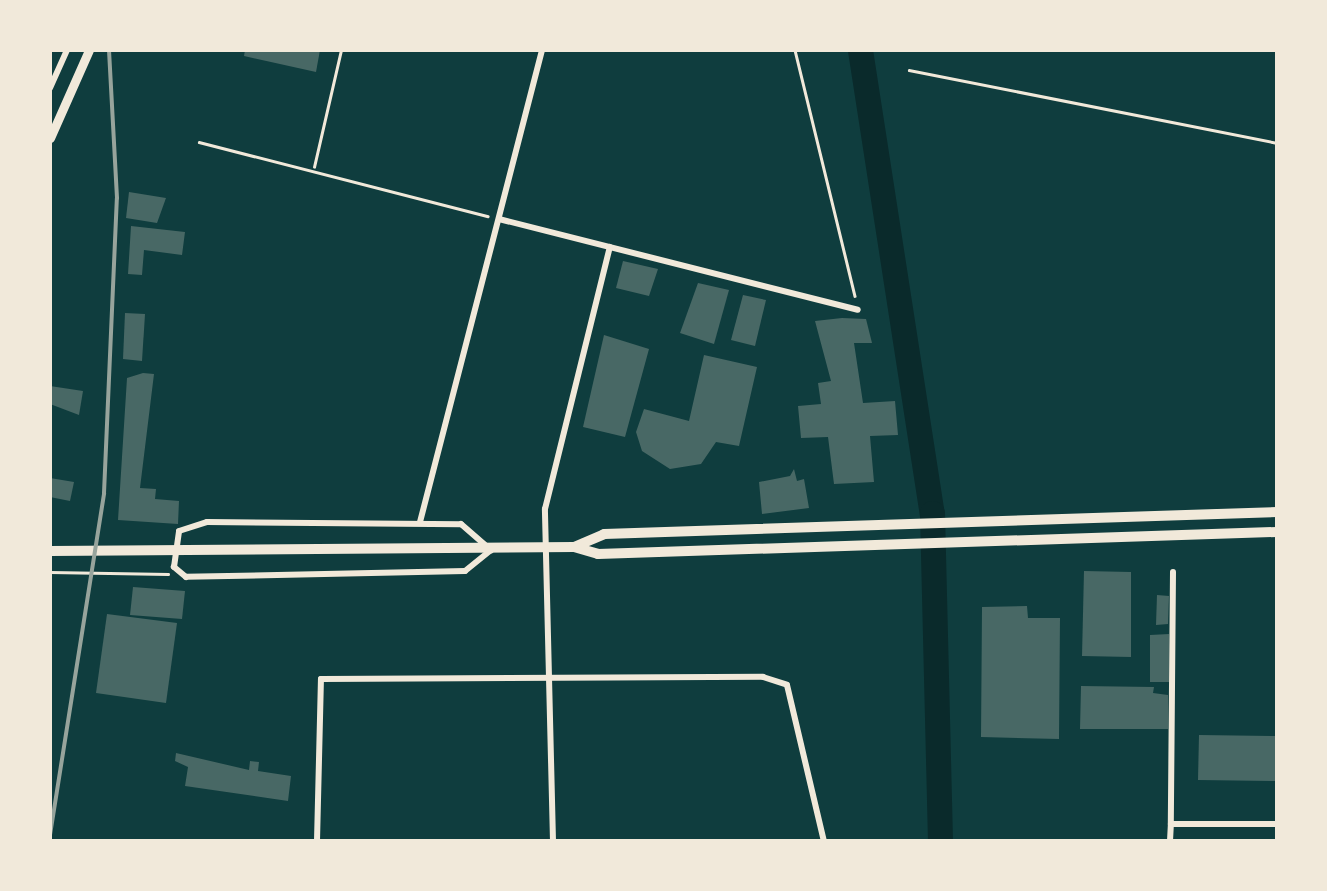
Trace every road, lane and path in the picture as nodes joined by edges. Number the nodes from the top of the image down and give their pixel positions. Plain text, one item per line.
1 (66, 50) edge
2 (89, 50) edge
3 (340, 50) edge
4 (542, 50) edge
5 (795, 50) edge
6 (909, 70) dead end
7 (50, 88) edge
8 (50, 138) edge
9 (199, 142) dead end
10 (1277, 143) edge
11 (314, 168) junction
12 (499, 219) junction
13 (610, 248) junction
14 (858, 310) joint
15 (1277, 512) edge
16 (420, 522) junction
17 (1277, 532) edge
18 (574, 547) junction
19 (547, 548) junction
20 (491, 550) junction
21 (50, 551) edge
22 (50, 572) edge
23 (153, 572) dead end
24 (1173, 572) dead end
25 (550, 678) junction
26 (1171, 824) junction
27 (1277, 824) edge
28 (317, 841) edge
29 (553, 841) edge
30 (824, 841) edge
31 (1170, 841) edge

1 - 7 street
2 - 8 main road
3 - 11 path
4 - 12 street
5 - 14 path
6 - 10 path
9 - 11 path
11 - 12 path
12 - 13 street
12 - 16 street
13 - 14 street
13 - 19 street
15 - 18 main road
16 - 20 street
16 - 20 street
17 - 18 main road
18 - 19 main road
19 - 20 main road
19 - 25 street
20 - 21 main road
22 - 23 path
24 - 26 street
25 - 28 street
25 - 29 street
25 - 30 street
26 - 27 street
26 - 31 street

